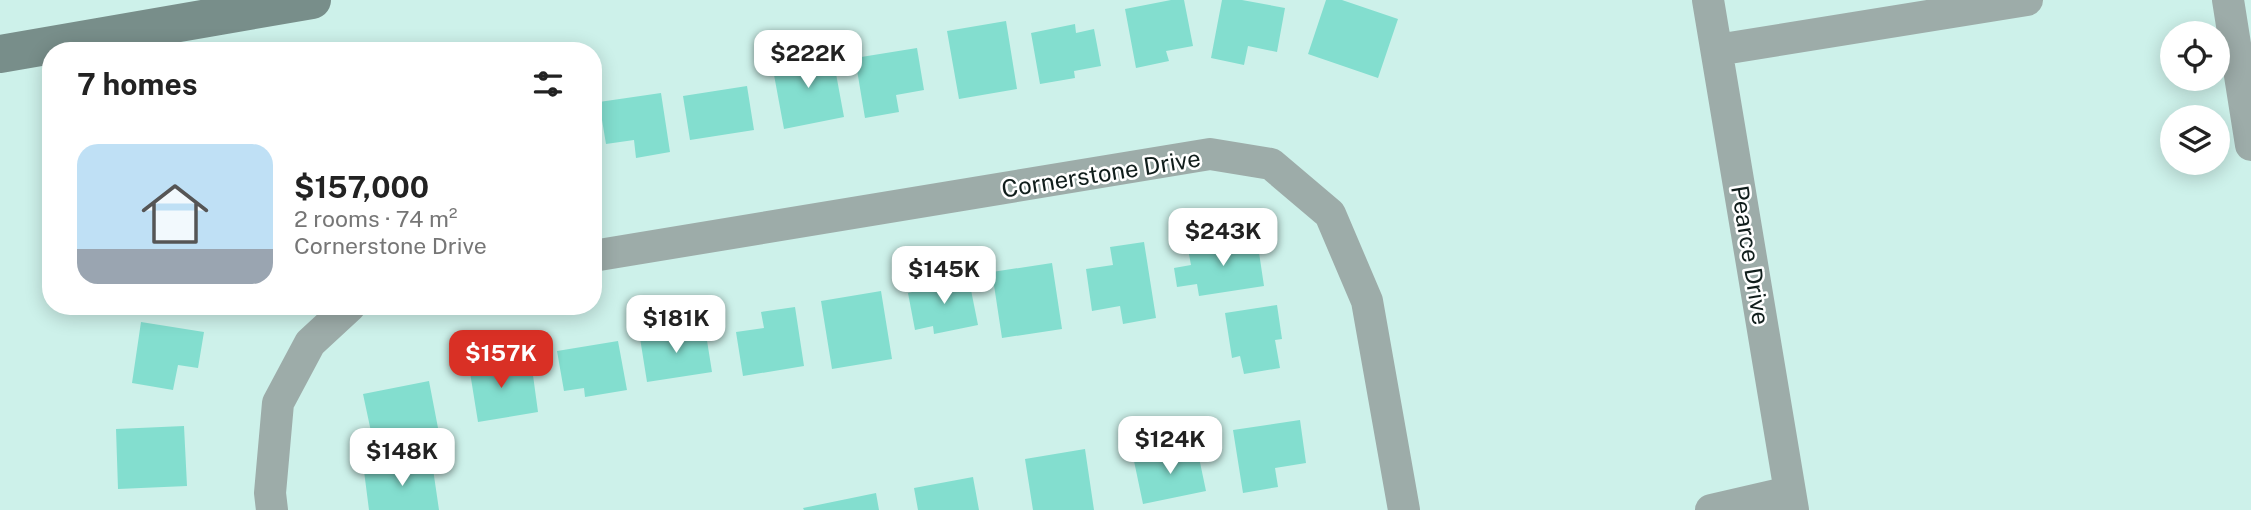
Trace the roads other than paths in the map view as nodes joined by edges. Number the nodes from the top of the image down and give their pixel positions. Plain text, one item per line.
1 (312, 0) edge
2 (1707, 0) edge
3 (2027, 0) edge
4 (2228, 0) edge
5 (69, 42) edge
6 (42, 47) edge
7 (1717, 50) junction
8 (0, 54) edge
9 (2251, 145) edge
10 (602, 255) edge
11 (340, 315) edge
12 (1792, 501) edge
13 (272, 510) edge
14 (1404, 510) edge
15 (1711, 510) edge

1 - 5 main road
2 - 7 street, Pearce Drive
3 - 7 street
4 - 9 street
6 - 8 main road
7 - 12 street, Pearce Drive
10 - 14 street, Cornerstone Drive
11 - 13 street
12 - 15 street

